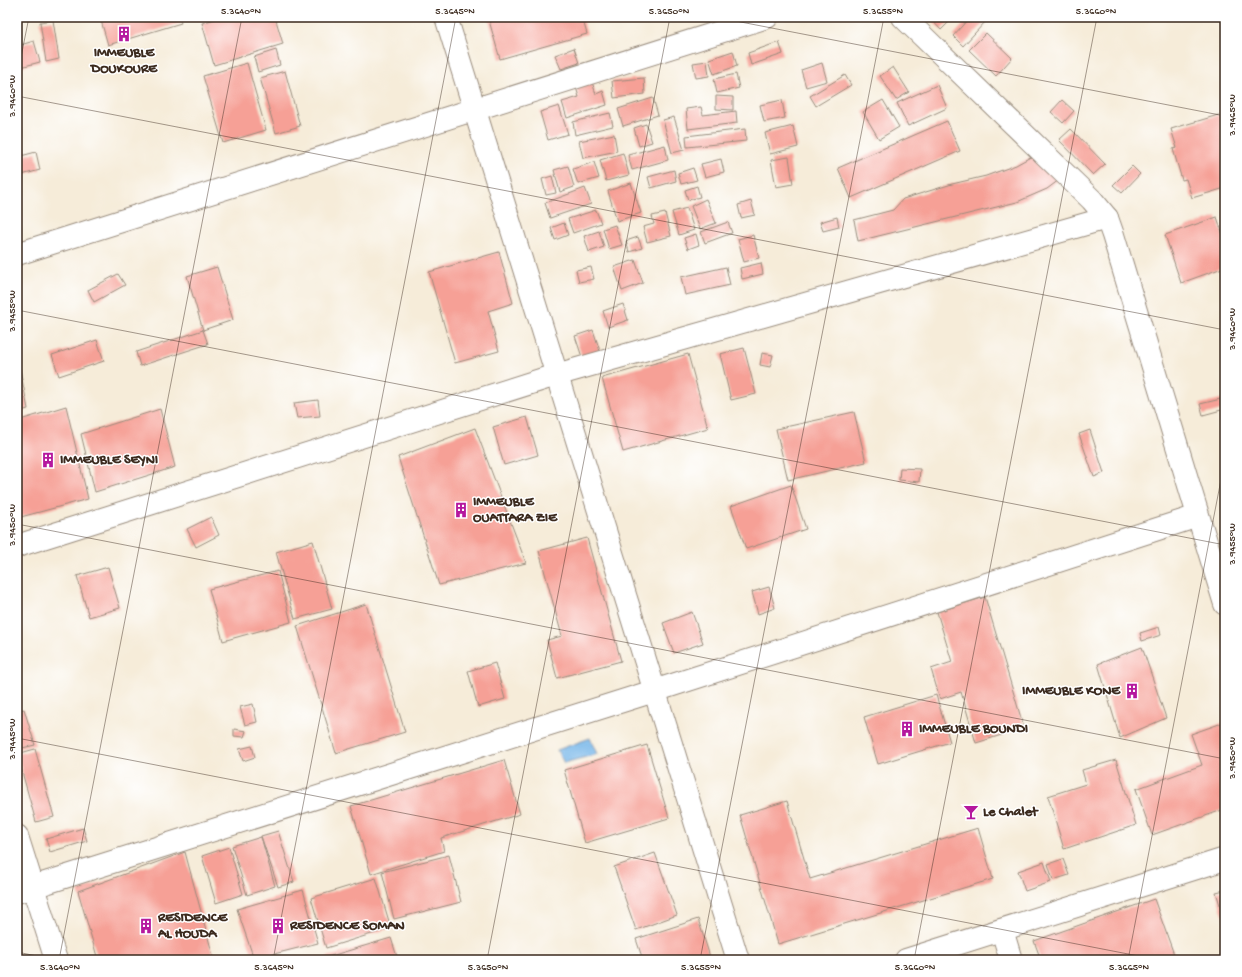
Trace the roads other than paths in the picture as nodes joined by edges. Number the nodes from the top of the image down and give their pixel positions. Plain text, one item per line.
1 (446, 17) edge
2 (767, 17) edge
3 (903, 17) edge
4 (474, 110) junction
5 (1107, 218) junction
6 (17, 254) edge
7 (556, 375) junction
8 (1198, 516) junction
9 (17, 546) edge
10 (1225, 604) edge
11 (654, 691) junction
12 (17, 836) edge
13 (1225, 859) edge
14 (25, 890) edge
15 (1002, 930) junction
16 (56, 960) edge
17 (738, 960) edge
18 (906, 960) edge
19 (1012, 960) edge

1 - 4 street
2 - 4 street
3 - 5 street
4 - 6 street
4 - 7 street
5 - 7 street
5 - 8 street
7 - 9 street
7 - 11 street
8 - 10 street
8 - 11 street
11 - 14 street
11 - 17 street
12 - 14 street
13 - 15 street
14 - 16 street
15 - 18 street
15 - 19 street

